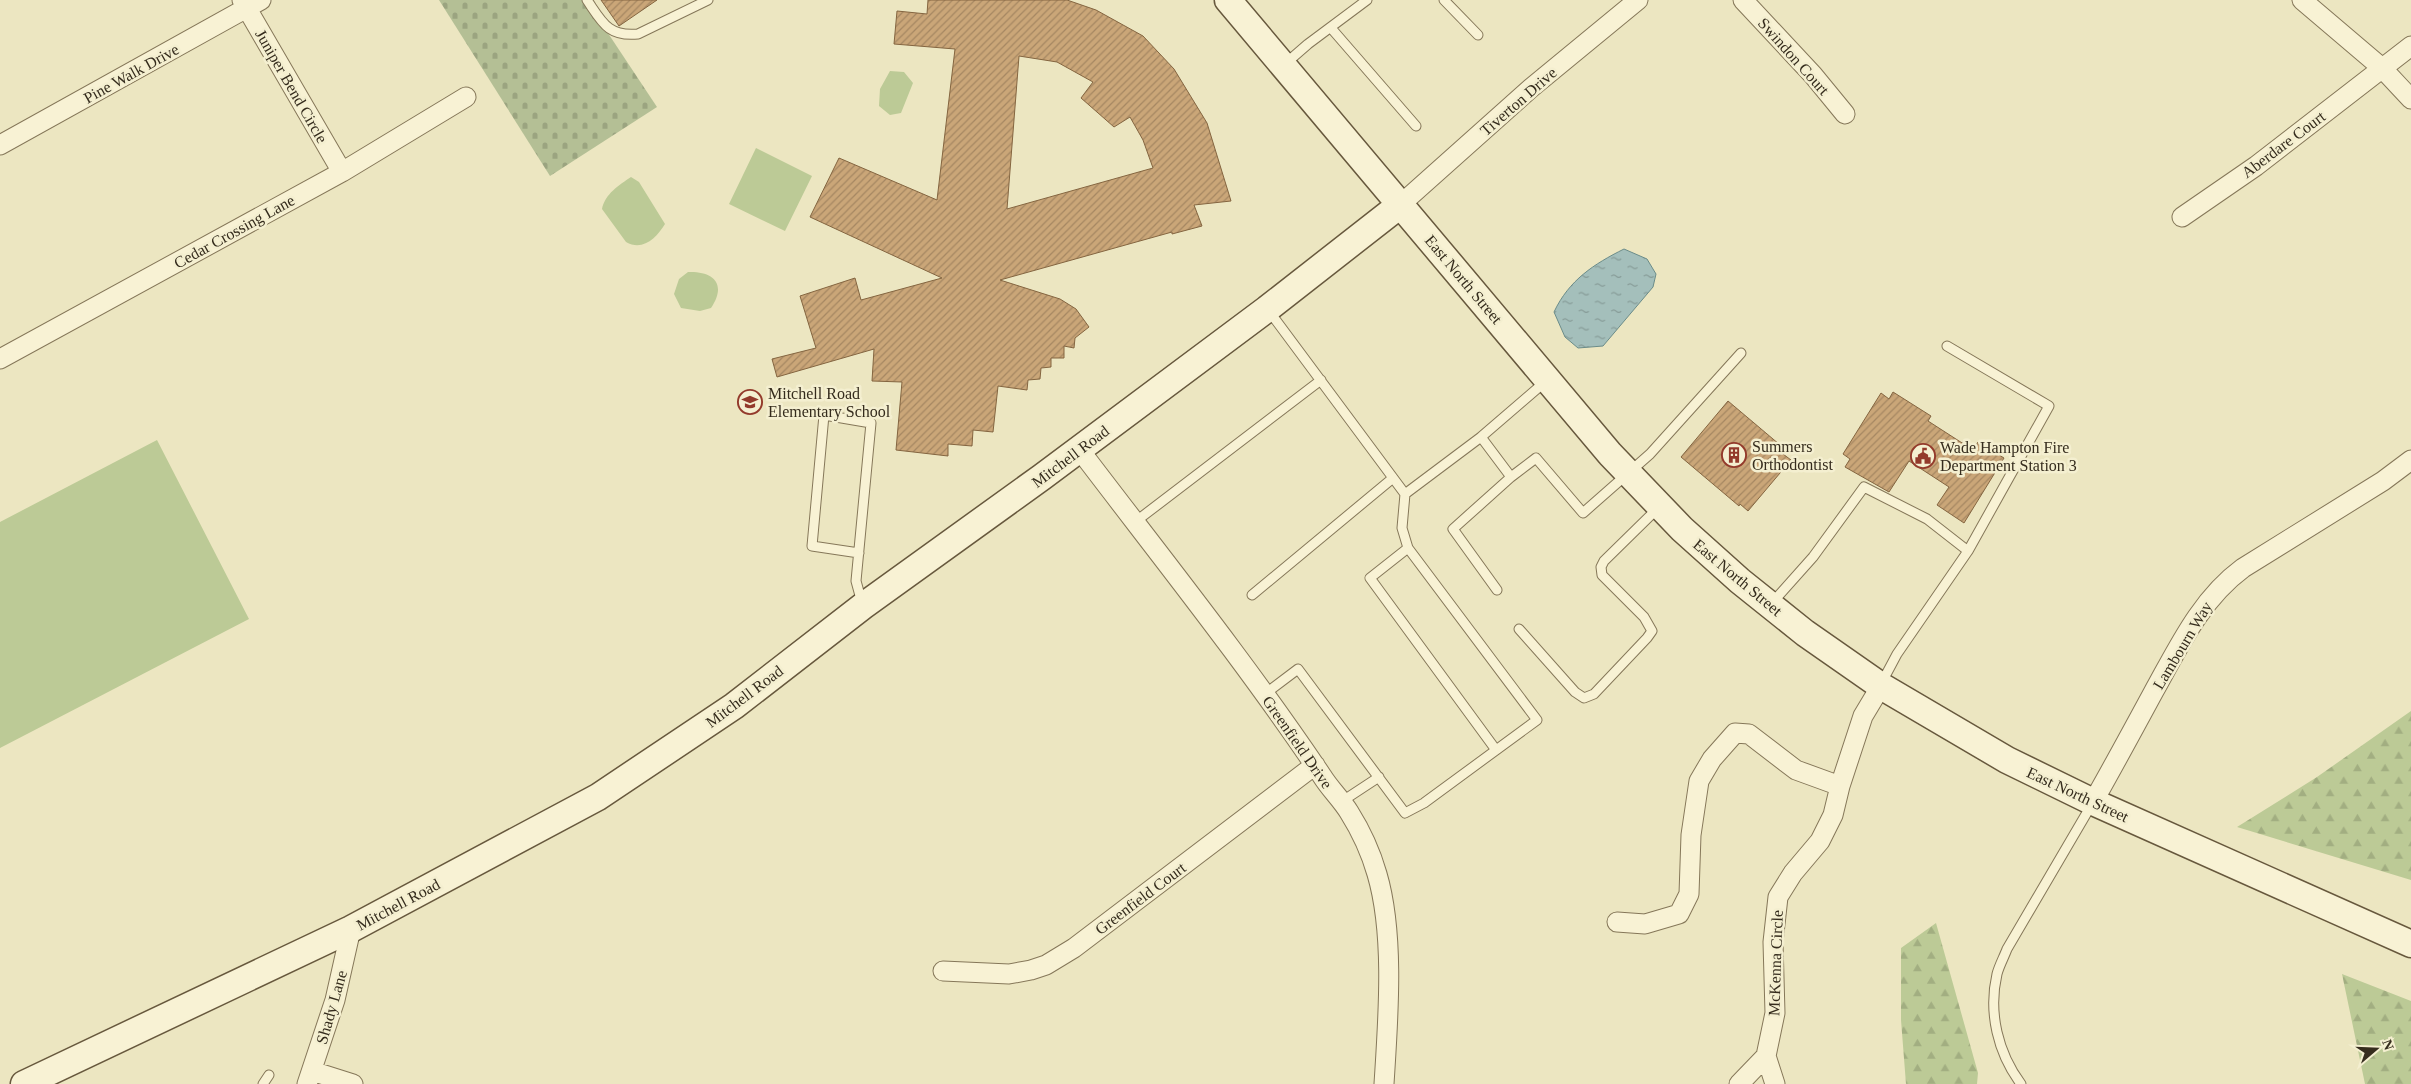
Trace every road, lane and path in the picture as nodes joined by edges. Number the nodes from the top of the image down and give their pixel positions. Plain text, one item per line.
1 (587, 0) edge
2 (708, 0) edge
3 (1228, 0) edge
4 (1367, 0) edge
5 (1444, 0) edge
6 (1638, 0) edge
7 (1742, 0) edge
8 (2302, 0) edge
9 (250, 3) edge
10 (1331, 28) junction
11 (1478, 35) dead end
12 (2411, 46) edge
13 (1283, 66) junction
14 (2382, 68) junction
15 (466, 97) dead end
16 (2411, 99) edge
17 (1845, 114) dead end
18 (1416, 126) dead end
19 (0, 145) edge
20 (342, 172) junction
21 (1400, 204) junction
22 (2182, 217) dead end
23 (1267, 309) junction
24 (1947, 346) dead end
25 (1741, 353) dead end
26 (0, 359) edge
27 (1321, 380) junction
28 (1548, 380) junction
29 (1480, 437) junction
30 (1079, 449) junction
31 (2411, 460) edge
32 (1629, 474) junction
33 (1511, 477) junction
34 (1393, 478) junction
35 (1405, 494) junction
36 (1660, 506) junction
37 (1135, 522) junction
38 (1408, 548) junction
39 (1968, 551) junction
40 (859, 553) junction
41 (1497, 590) dead end
42 (1252, 594) dead end
43 (1770, 605) junction
44 (863, 606) junction
45 (1519, 629) dead end
46 (1881, 686) junction
47 (1265, 694) junction
48 (1496, 750) junction
49 (1315, 765) junction
50 (1379, 777) junction
51 (1840, 786) junction
52 (1341, 802) junction
53 (2093, 802) junction
54 (1617, 922) dead end
55 (351, 929) junction
56 (2411, 944) edge
57 (943, 971) dead end
58 (1766, 1056) junction
59 (269, 1075) dead end
60 (309, 1077) edge
61 (24, 1084) edge
62 (263, 1084) edge
63 (353, 1084) edge
64 (1384, 1084) edge
65 (1739, 1084) edge
66 (1775, 1084) edge
67 (2021, 1084) edge

1 - 2 lane
3 - 13 street, East North Street
4 - 10 lane
5 - 11 lane
6 - 21 street, Tiverton Drive
7 - 17 street, Swindon Court
8 - 14 street
9 - 19 street, Pine Walk Drive
9 - 20 street, Juniper Bend Circle
10 - 13 lane
10 - 18 lane
12 - 14 street, Aberdare Court
13 - 21 street, East North Street
14 - 16 street
14 - 22 street, Aberdare Court
15 - 20 street, Cedar Crossing Lane
20 - 26 street, Cedar Crossing Lane
21 - 23 street, Mitchell Road
21 - 28 street, East North Street
23 - 27 lane
23 - 30 street, Mitchell Road
24 - 39 lane
25 - 32 lane
27 - 34 lane
27 - 37 lane
28 - 29 lane
28 - 32 street, East North Street
29 - 33 lane
29 - 35 lane
30 - 37 street, Greenfield Drive
30 - 44 street, Mitchell Road
31 - 53 street, Lambourn Way
32 - 33 lane
32 - 36 street, East North Street
33 - 41 lane
34 - 35 lane
34 - 42 lane
35 - 38 lane
36 - 43 street, East North Street
36 - 45 lane
37 - 47 street, Greenfield Drive
38 - 48 lane
38 - 48 lane
39 - 43 lane
39 - 46 lane
40 - 40 lane
40 - 44 lane
43 - 46 street, East North Street
44 - 55 street, Mitchell Road
46 - 51 street, McKenna Circle
46 - 53 street, East North Street
47 - 49 street, Greenfield Drive
47 - 50 lane
48 - 50 lane
49 - 52 street, Greenfield Drive
49 - 57 street, Greenfield Court
50 - 52 lane
51 - 54 street
51 - 58 street, McKenna Circle
52 - 64 street, Greenfield Drive
53 - 56 street, East North Street
53 - 67 lane
55 - 60 street, Shady Lane
55 - 61 street, Mitchell Road
58 - 65 street
58 - 66 street, McKenna Circle
59 - 62 lane
60 - 63 street

